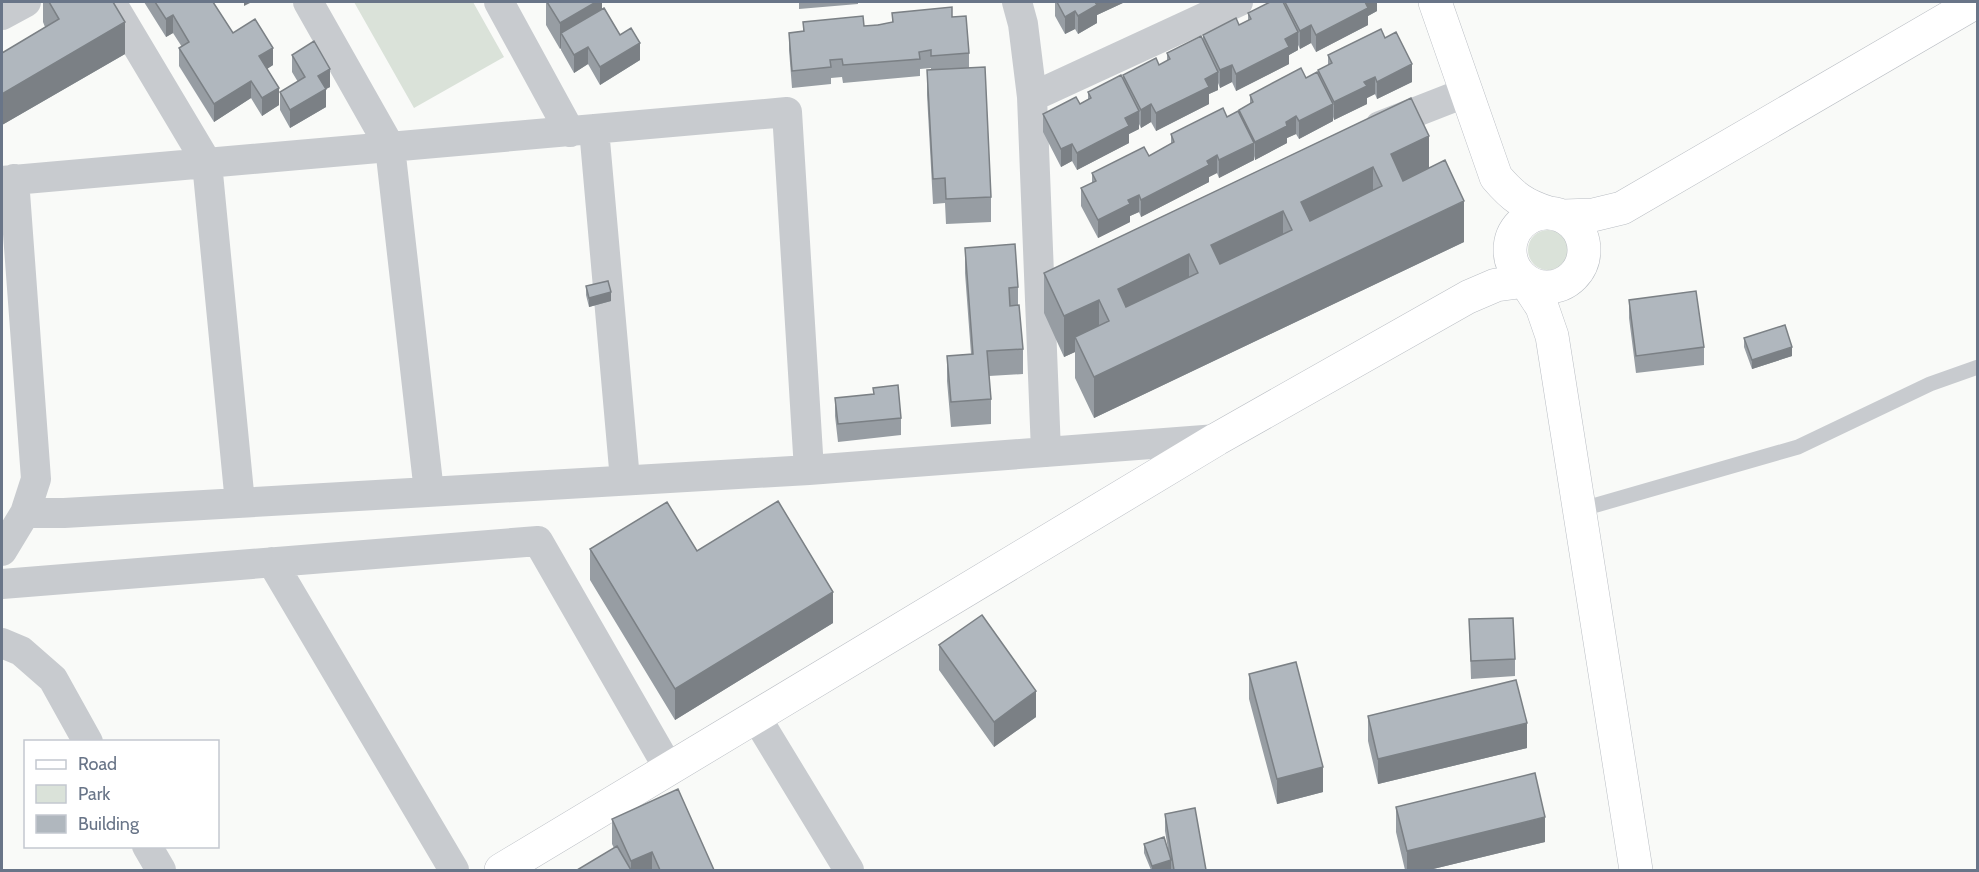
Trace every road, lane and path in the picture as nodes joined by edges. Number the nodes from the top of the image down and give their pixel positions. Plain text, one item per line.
1 (26, 2) edge
2 (111, 2) edge
3 (308, 2) edge
4 (499, 2) edge
5 (1017, 2) edge
6 (1239, 2) edge
7 (1435, 2) edge
8 (1976, 2) edge
9 (2, 15) edge
10 (1467, 92) junction
11 (1032, 97) junction
12 (582, 130) junction
13 (1356, 136) edge
14 (390, 147) junction
15 (207, 163) junction
16 (1496, 177) junction
17 (8, 180) edge
18 (1622, 208) junction
19 (1556, 214) junction
20 (1510, 244) junction
21 (1577, 269) junction
22 (1071, 273) edge
23 (1525, 281) junction
24 (1040, 289) junction
25 (1468, 297) junction
26 (1553, 351) junction
27 (1977, 367) edge
28 (1217, 439) junction
29 (1046, 452) junction
30 (809, 470) junction
31 (625, 480) junction
32 (429, 492) junction
33 (240, 502) junction
34 (1579, 510) junction
35 (25, 513) junction
36 (2, 550) edge
37 (272, 562) junction
38 (2, 584) edge
39 (2, 643) edge
40 (756, 717) junction
41 (87, 740) edge
42 (669, 770) junction
43 (148, 848) edge
44 (161, 870) edge
45 (454, 870) edge
46 (501, 870) edge
47 (849, 870) edge
48 (1636, 870) edge

1 - 9 street
2 - 15 street
3 - 14 street
4 - 12 street
5 - 11 street
6 - 11 street
7 - 10 main road
8 - 18 main road
10 - 13 street
10 - 16 main road
11 - 24 street
12 - 14 street
12 - 30 street
12 - 31 street
14 - 15 street
14 - 32 street
15 - 17 street
15 - 33 street
16 - 19 main road
16 - 20 main road
17 - 35 street
18 - 19 main road
18 - 21 main road
19 - 20 main road
19 - 21 main road
20 - 23 main road
20 - 25 main road
21 - 23 main road
21 - 26 main road
22 - 24 street
23 - 25 main road
23 - 26 main road
24 - 29 street
25 - 28 main road
26 - 34 main road
27 - 34 lane
28 - 29 street
28 - 40 main road
29 - 30 street
30 - 31 street
31 - 32 street
32 - 33 street
33 - 35 street
34 - 48 main road
35 - 36 street
37 - 38 street
37 - 42 street
37 - 45 street
39 - 41 street
40 - 42 main road
40 - 47 street
42 - 46 main road
43 - 44 street

